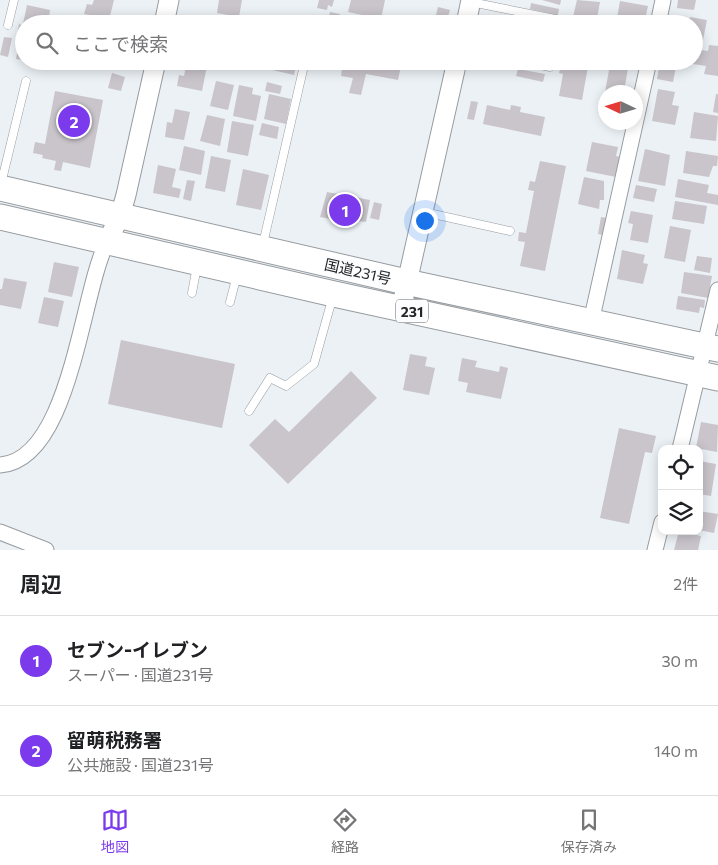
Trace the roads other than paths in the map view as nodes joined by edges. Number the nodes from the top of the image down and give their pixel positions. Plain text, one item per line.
1 (14, 0) edge
2 (169, 0) edge
3 (663, 0) edge
4 (471, 1) edge
5 (166, 15) edge
6 (468, 15) edge
7 (537, 15) edge
8 (660, 15) edge
9 (8, 25) dead end
10 (154, 70) edge
11 (303, 70) edge
12 (455, 70) edge
13 (648, 70) edge
14 (26, 81) dead end
15 (0, 188) edge
16 (424, 212) junction
17 (120, 216) junction
18 (0, 217) edge
19 (510, 231) dead end
20 (107, 242) junction
21 (262, 249) junction
22 (198, 262) junction
23 (238, 270) junction
24 (406, 282) junction
25 (718, 290) edge
26 (192, 292) dead end
27 (334, 294) junction
28 (230, 302) dead end
29 (401, 309) junction
30 (591, 322) junction
31 (712, 347) edge
32 (708, 376) edge
33 (249, 411) dead end
34 (682, 445) edge
35 (0, 465) edge
36 (0, 532) edge
37 (659, 535) edge
38 (46, 550) edge
39 (655, 550) edge

1 - 9 lane
2 - 5 street
3 - 8 street
4 - 6 street
4 - 7 lane
10 - 17 street
11 - 21 lane
12 - 16 street
13 - 30 street
14 - 15 lane
15 - 17 highway, 国道231号 / 231
16 - 19 lane
16 - 24 street
17 - 20 street
17 - 21 highway, 国道231号 / 231
18 - 20 highway, 国道231号 / 231
20 - 22 highway, 国道231号 / 231
20 - 35 street
21 - 24 highway, 国道231号 / 231
22 - 23 highway, 国道231号 / 231
22 - 26 lane
23 - 27 highway, 国道231号 / 231
23 - 28 lane
24 - 29 street
24 - 30 highway, 国道231号 / 231
25 - 31 street
27 - 29 highway, 国道231号 / 231
27 - 33 lane
29 - 32 highway, 国道231号 / 231
30 - 31 highway, 国道231号 / 231
31 - 32 street
32 - 34 street
36 - 38 street
37 - 39 street

